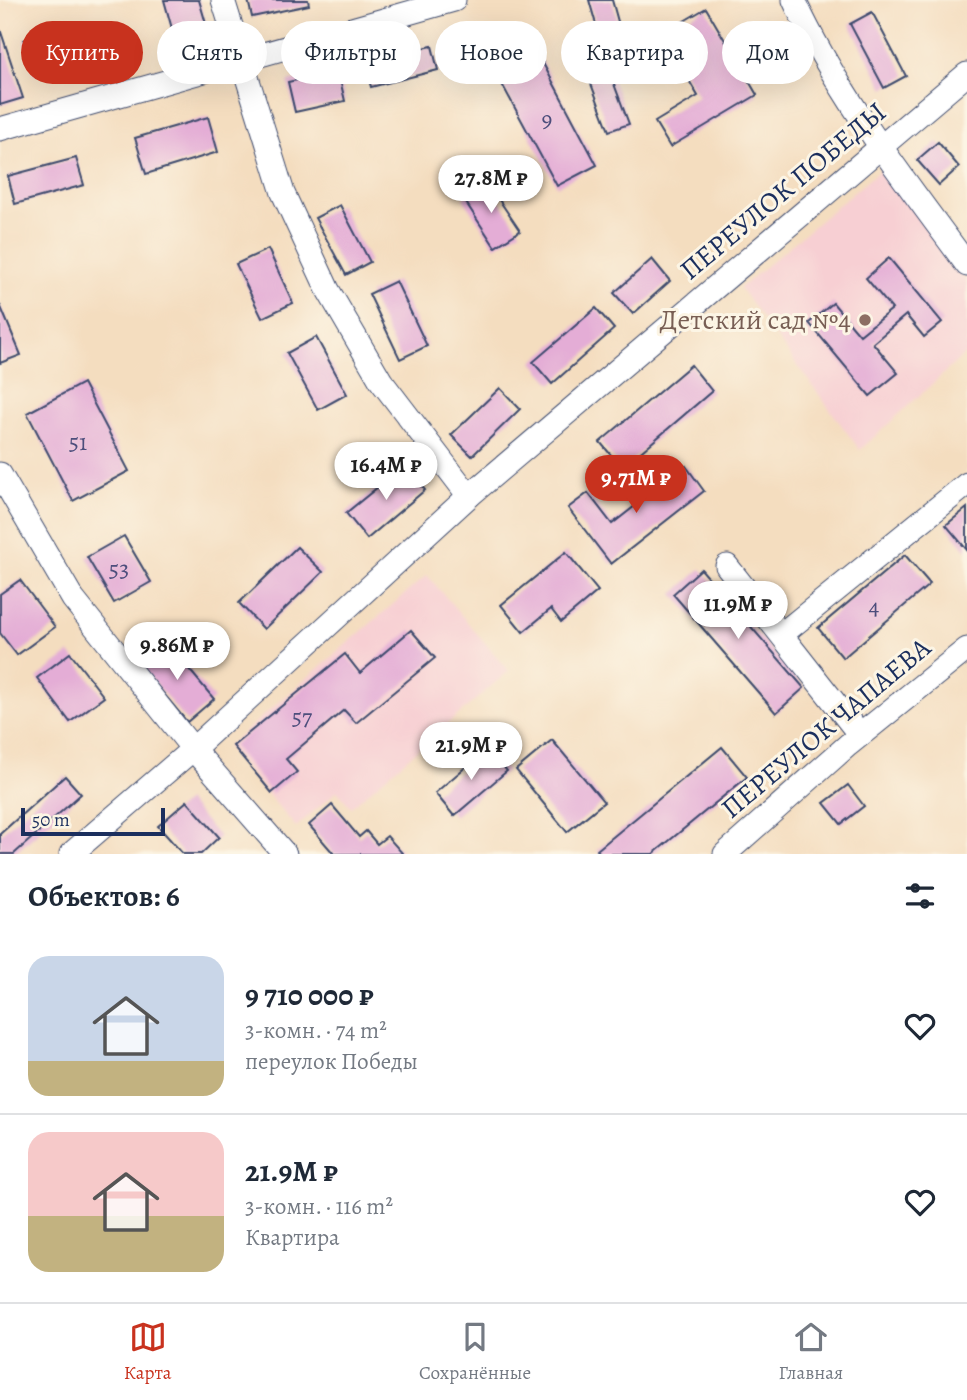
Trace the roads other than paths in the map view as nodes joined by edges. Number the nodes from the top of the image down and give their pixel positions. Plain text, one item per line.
1 (223, 0) edge
2 (454, 0) edge
3 (794, 0) edge
4 (230, 21) edge
5 (267, 54) edge
6 (967, 74) edge
7 (161, 84) edge
8 (249, 84) edge
9 (0, 130) edge
10 (882, 148) junction
11 (967, 265) edge
12 (0, 474) edge
13 (967, 484) edge
14 (469, 496) junction
15 (727, 566) dead end
16 (782, 634) junction
17 (967, 649) edge
18 (860, 735) junction
19 (193, 748) junction
20 (71, 854) edge
21 (285, 854) edge
22 (724, 854) edge

1 - 4 street
2 - 5 street
3 - 10 street
6 - 10 street, ПЕРЕУЛОК ПОБЕДЫ
7 - 9 street
8 - 14 street
10 - 11 street
10 - 14 street, ПЕРЕУЛОК ПОБЕДЫ
12 - 19 street
13 - 16 street
14 - 19 street, ПЕРЕУЛОК ПОБЕДЫ
15 - 16 street
16 - 18 street
17 - 18 street, ПЕРЕУЛОК ЧАПАЕВА
18 - 22 street, ПЕРЕУЛОК ЧАПАЕВА
19 - 20 street, ПЕРЕУЛОК ПОБЕДЫ
19 - 21 street

